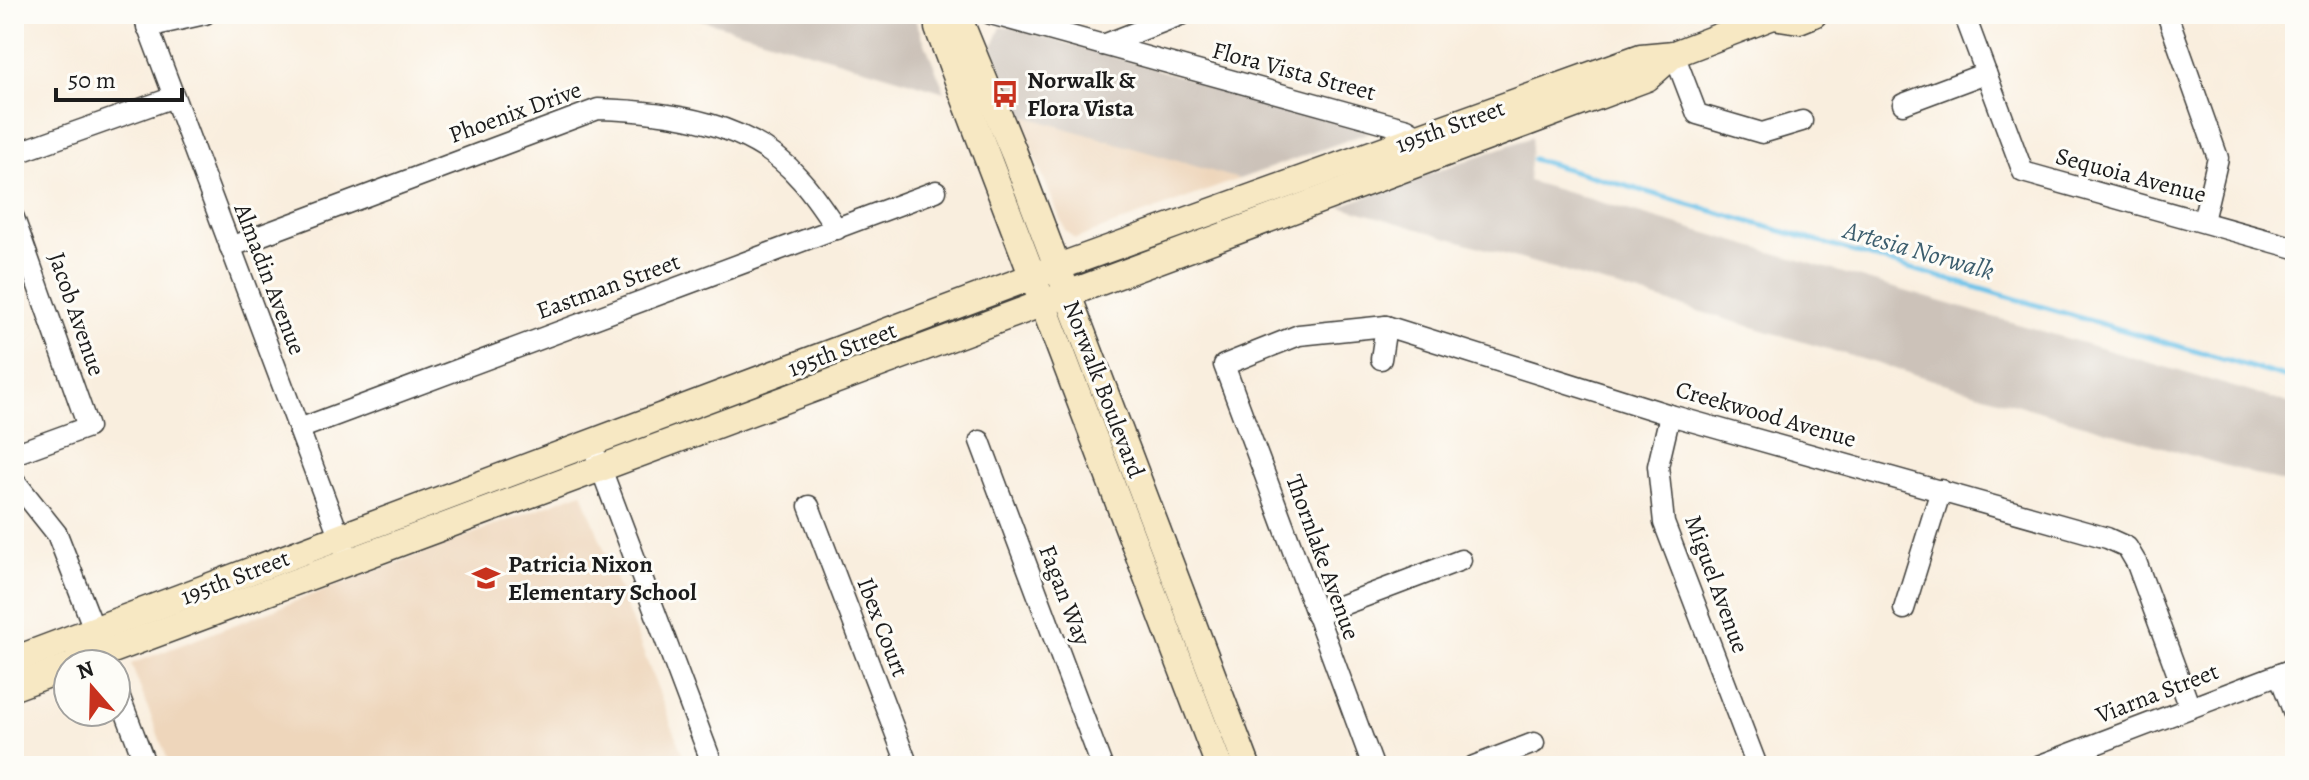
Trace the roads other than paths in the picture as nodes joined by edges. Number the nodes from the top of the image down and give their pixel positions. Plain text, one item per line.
1 (205, 14) edge
2 (939, 14) edge
3 (957, 14) edge
4 (991, 14) edge
5 (1183, 14) edge
6 (1814, 14) edge
7 (1964, 14) edge
8 (2167, 14) edge
9 (1773, 15) edge
10 (145, 20) edge
11 (1103, 45) junction
12 (1674, 54) junction
13 (1986, 73) junction
14 (174, 97) junction
15 (1903, 104) dead end
16 (1802, 121) dead end
17 (1424, 148) junction
18 (14, 154) edge
19 (936, 191) dead end
20 (14, 218) edge
21 (2203, 221) junction
22 (837, 229) junction
23 (230, 247) junction
24 (2295, 248) edge
25 (20, 253) edge
26 (1046, 272) junction
27 (1068, 293) junction
28 (1043, 303) junction
29 (1386, 326) junction
30 (1381, 359) dead end
31 (1224, 365) joint
32 (1670, 415) junction
33 (299, 429) junction
34 (980, 441) dead end
35 (591, 443) junction
36 (14, 454) edge
37 (601, 469) junction
38 (14, 480) edge
39 (1941, 490) junction
40 (809, 506) dead end
41 (340, 537) junction
42 (1461, 560) dead end
43 (349, 563) junction
44 (1904, 609) dead end
45 (1316, 615) junction
46 (102, 648) edge
47 (104, 648) edge
48 (105, 648) edge
49 (52, 655) edge
50 (14, 660) edge
51 (2287, 671) edge
52 (52, 673) edge
53 (14, 687) edge
54 (2190, 708) junction
55 (2295, 716) edge
56 (131, 728) edge
57 (1534, 743) dead end
58 (145, 766) edge
59 (713, 766) edge
60 (908, 766) edge
61 (1102, 766) edge
62 (1219, 766) edge
63 (1247, 766) edge
64 (1373, 766) edge
65 (1474, 766) edge
66 (1757, 766) edge
67 (2038, 766) edge

1 - 10 street
2 - 26 street, Norwalk Boulevard
3 - 26 street, Norwalk Boulevard
4 - 11 street, Flora Vista Street
5 - 11 street
6 - 9 street, 195th Street
7 - 13 street, Sequoia Avenue
8 - 21 street
9 - 12 street, 195th Street
10 - 14 street, Almadin Avenue
11 - 17 street, Flora Vista Street
12 - 16 street
12 - 17 street, 195th Street
13 - 15 street
13 - 21 street, Sequoia Avenue
14 - 18 street
14 - 23 street, Almadin Avenue
17 - 26 street, 195th Street
17 - 27 street, 195th Street
19 - 22 street, Eastman Street
20 - 25 street, Jacob Avenue
21 - 24 street, Sequoia Avenue
22 - 23 street, Phoenix Drive
22 - 33 street, Eastman Street
23 - 33 street, Almadin Avenue
25 - 36 street, Jacob Avenue
26 - 27 street, Norwalk Boulevard
26 - 28 street, Norwalk Boulevard
26 - 35 street, 195th Street
27 - 28 street, 195th Street
27 - 63 street, Norwalk Boulevard
28 - 37 street, 195th Street
28 - 62 street, Norwalk Boulevard
29 - 30 street
29 - 31 street, Creekwood Avenue
29 - 32 street, Creekwood Avenue
31 - 45 street, Thornlake Avenue
32 - 39 street, Creekwood Avenue
32 - 66 street, Miguel Avenue
33 - 41 street, Almadin Avenue
34 - 61 street, Fagan Way
35 - 37 street
35 - 41 street, 195th Street
37 - 43 street, 195th Street
37 - 59 street
38 - 46 street
39 - 44 street
39 - 54 street, Creekwood Avenue
40 - 60 street, Ibex Court
41 - 43 street, Almadin Avenue
41 - 47 street, 195th Street
42 - 45 street
43 - 48 street, 195th Street
45 - 64 street, Thornlake Avenue
49 - 50 street, 195th Street
51 - 54 street, Viarna Street
51 - 55 street
52 - 53 street
54 - 67 street, Viarna Street
56 - 58 street
57 - 65 street

